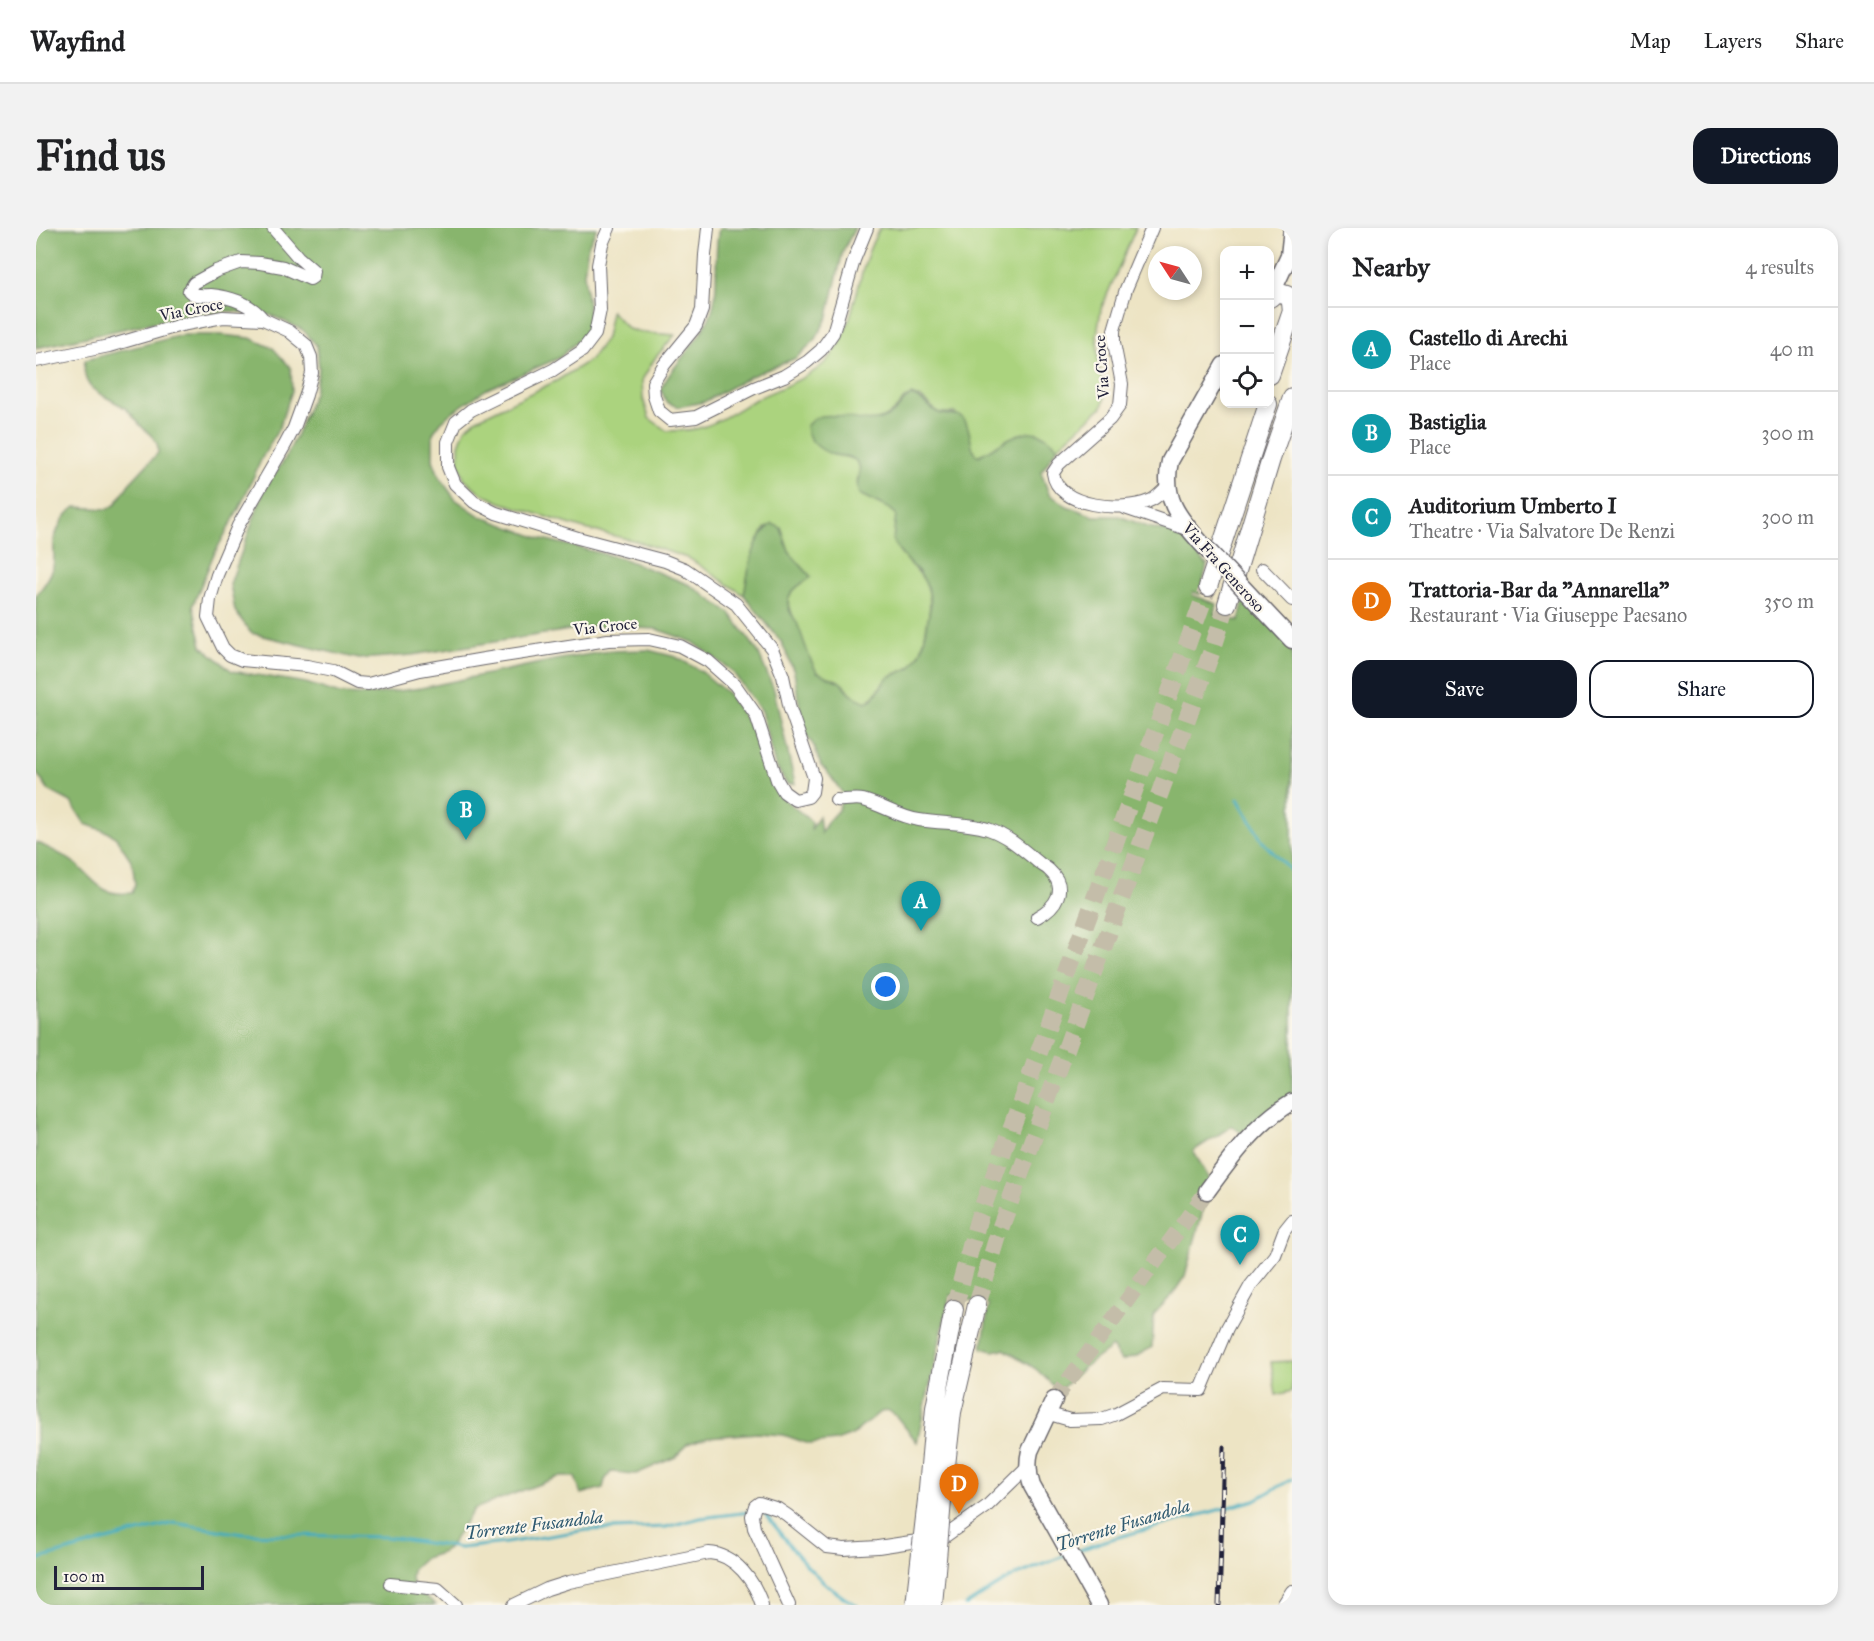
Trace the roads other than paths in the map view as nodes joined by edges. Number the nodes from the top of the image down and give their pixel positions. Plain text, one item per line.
1 (273, 228) edge
2 (609, 228) edge
3 (708, 228) edge
4 (867, 228) edge
5 (1152, 228) edge
6 (1292, 231) edge
7 (1274, 287) edge
8 (1274, 294) edge
9 (1292, 312) edge
10 (263, 319) junction
11 (1292, 345) edge
12 (36, 361) edge
13 (1274, 361) edge
14 (1220, 372) edge
15 (1274, 387) edge
16 (1292, 398) edge
17 (1265, 408) edge
18 (1167, 487) junction
19 (1118, 507) junction
20 (1196, 537) junction
21 (1262, 569) dead end
22 (1208, 587) tunnel mouth
23 (1292, 600) edge
24 (1227, 604) tunnel mouth
25 (1292, 640) edge
26 (836, 800) dead end
27 (1037, 917) dead end
28 (1292, 1102) edge
29 (1207, 1191) tunnel mouth
30 (1292, 1221) edge
31 (977, 1305) tunnel mouth
32 (954, 1309) tunnel mouth
33 (1050, 1407) joint
34 (943, 1410) junction
35 (1028, 1466) junction
36 (934, 1501) junction
37 (390, 1584) dead end
38 (1292, 1591) edge
39 (456, 1605) edge
40 (514, 1605) edge
41 (762, 1605) edge
42 (789, 1605) edge
43 (915, 1605) edge
44 (933, 1605) edge
45 (1099, 1605) edge
46 (1283, 1605) edge

1 - 10 street
2 - 10 street, Via Croce
3 - 4 street
5 - 19 street, Via Croce
6 - 7 main road
8 - 9 highway
9 - 13 highway
10 - 12 street, Via Croce
11 - 15 highway
14 - 18 main road
16 - 24 highway
17 - 22 highway
18 - 19 street, Via Croce
18 - 20 main road, Via Fra Generoso
19 - 20 street, Via Croce
20 - 25 main road, Via Fra Generoso, bridge
21 - 23 street
26 - 27 street
28 - 29 main road
30 - 33 street
31 - 34 highway
32 - 34 highway
33 - 35 main road
34 - 36 highway
35 - 42 street
35 - 45 main road
36 - 43 highway, bridge
36 - 44 highway, bridge
37 - 39 street
38 - 46 street
40 - 41 street

